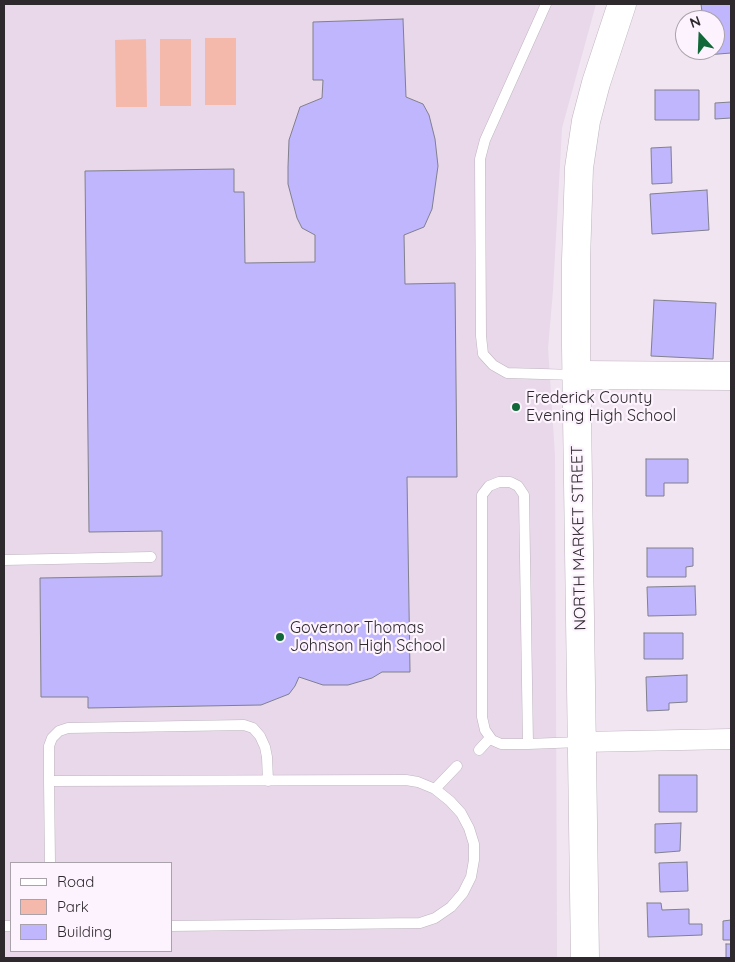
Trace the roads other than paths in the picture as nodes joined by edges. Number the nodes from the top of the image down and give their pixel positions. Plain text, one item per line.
1 (546, 4) edge
2 (622, 4) edge
3 (577, 375) junction
4 (731, 376) edge
5 (151, 557) dead end
6 (4, 560) edge
7 (490, 738) junction
8 (731, 739) edge
9 (582, 742) junction
10 (528, 744) junction
11 (479, 750) dead end
12 (457, 766) dead end
13 (268, 781) junction
14 (50, 782) junction
15 (435, 789) junction
16 (50, 862) edge
17 (172, 926) edge
18 (584, 958) edge

1 - 3 lane
2 - 3 main road, NORTH MARKET STREET
3 - 4 main road
3 - 9 main road, NORTH MARKET STREET
5 - 6 lane
7 - 10 lane
7 - 10 lane
7 - 11 lane
8 - 9 street
9 - 10 lane
9 - 18 main road, NORTH MARKET STREET
12 - 15 lane
13 - 14 lane
13 - 14 lane
13 - 15 lane
14 - 16 lane
15 - 17 lane

